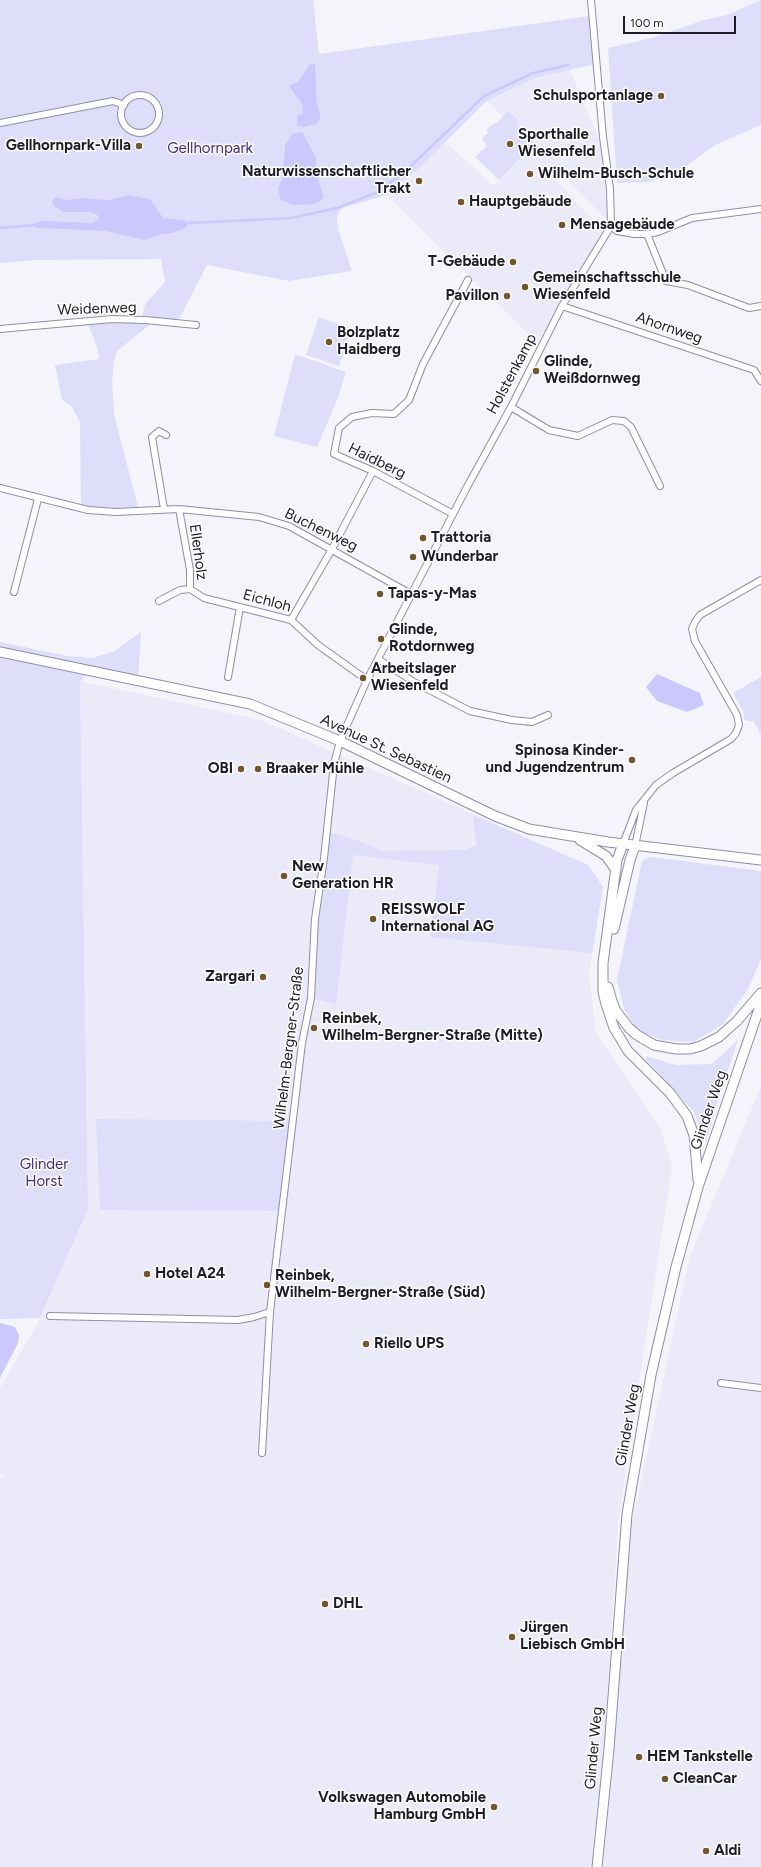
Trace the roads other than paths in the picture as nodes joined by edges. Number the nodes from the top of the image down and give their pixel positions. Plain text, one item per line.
1 (591, 0) edge
2 (124, 105) junction
3 (0, 122) edge
4 (761, 209) edge
5 (611, 226) junction
6 (647, 234) junction
7 (468, 280) dead end
8 (562, 306) junction
9 (761, 306) edge
10 (196, 325) dead end
11 (0, 329) edge
12 (761, 381) edge
13 (510, 407) junction
14 (166, 435) dead end
15 (373, 471) junction
16 (660, 486) dead end
17 (0, 488) edge
18 (38, 499) junction
19 (164, 509) junction
20 (179, 509) junction
21 (453, 514) junction
22 (332, 549) junction
23 (761, 580) edge
24 (190, 589) junction
25 (14, 592) dead end
26 (411, 594) junction
27 (159, 601) dead end
28 (240, 607) junction
29 (291, 620) junction
30 (0, 652) edge
31 (378, 659) junction
32 (228, 677) dead end
33 (367, 680) junction
34 (548, 715) dead end
35 (340, 741) junction
36 (651, 791) junction
37 (576, 838) junction
38 (623, 844) junction
39 (635, 846) junction
40 (761, 860) edge
41 (616, 870) junction
42 (761, 993) edge
43 (761, 1003) edge
44 (698, 1187) junction
45 (270, 1312) junction
46 (50, 1316) dead end
47 (721, 1383) dead end
48 (761, 1388) edge
49 (262, 1453) dead end
50 (596, 1867) edge

1 - 5 street
2 - 2 street
2 - 3 street
4 - 6 street
5 - 6 street
5 - 8 street, Holstenkamp
6 - 9 street
7 - 15 street, Haidberg
8 - 12 street, Ahornweg
8 - 13 street, Holstenkamp
10 - 11 street, Weidenweg
13 - 16 street
13 - 21 street, Holstenkamp
14 - 19 street
15 - 21 street, Haidberg
15 - 22 street
17 - 18 street, Buchenweg
18 - 19 street, Buchenweg
18 - 25 street
19 - 20 street, Buchenweg
20 - 22 street, Buchenweg
20 - 24 street, Ellerholz
21 - 26 street, Holstenkamp
22 - 26 street, Buchenweg
22 - 29 street
23 - 36 street
24 - 27 street, Ellerholz
24 - 28 street, Eichloh
26 - 31 street, Holstenkamp
28 - 29 street, Eichloh
28 - 32 street
29 - 33 street, Eichloh
30 - 35 main road, Avenue St. Sebastien
31 - 33 street, Holstenkamp
31 - 34 street
33 - 35 street, Holstenkamp
35 - 37 main road, Avenue St. Sebastien
35 - 45 street, Wilhelm-Bergner-Straße
36 - 38 street
36 - 39 street
37 - 38 main road, Avenue St. Sebastien
37 - 41 main road
38 - 39 main road, Avenue St. Sebastien
38 - 41 main road
39 - 40 main road, Avenue St. Sebastien
39 - 42 main road
41 - 44 main road
43 - 44 main road, Glinder Weg
44 - 50 main road, Glinder Weg
45 - 46 street
45 - 49 street, Wilhelm-Bergner-Straße
47 - 48 street

